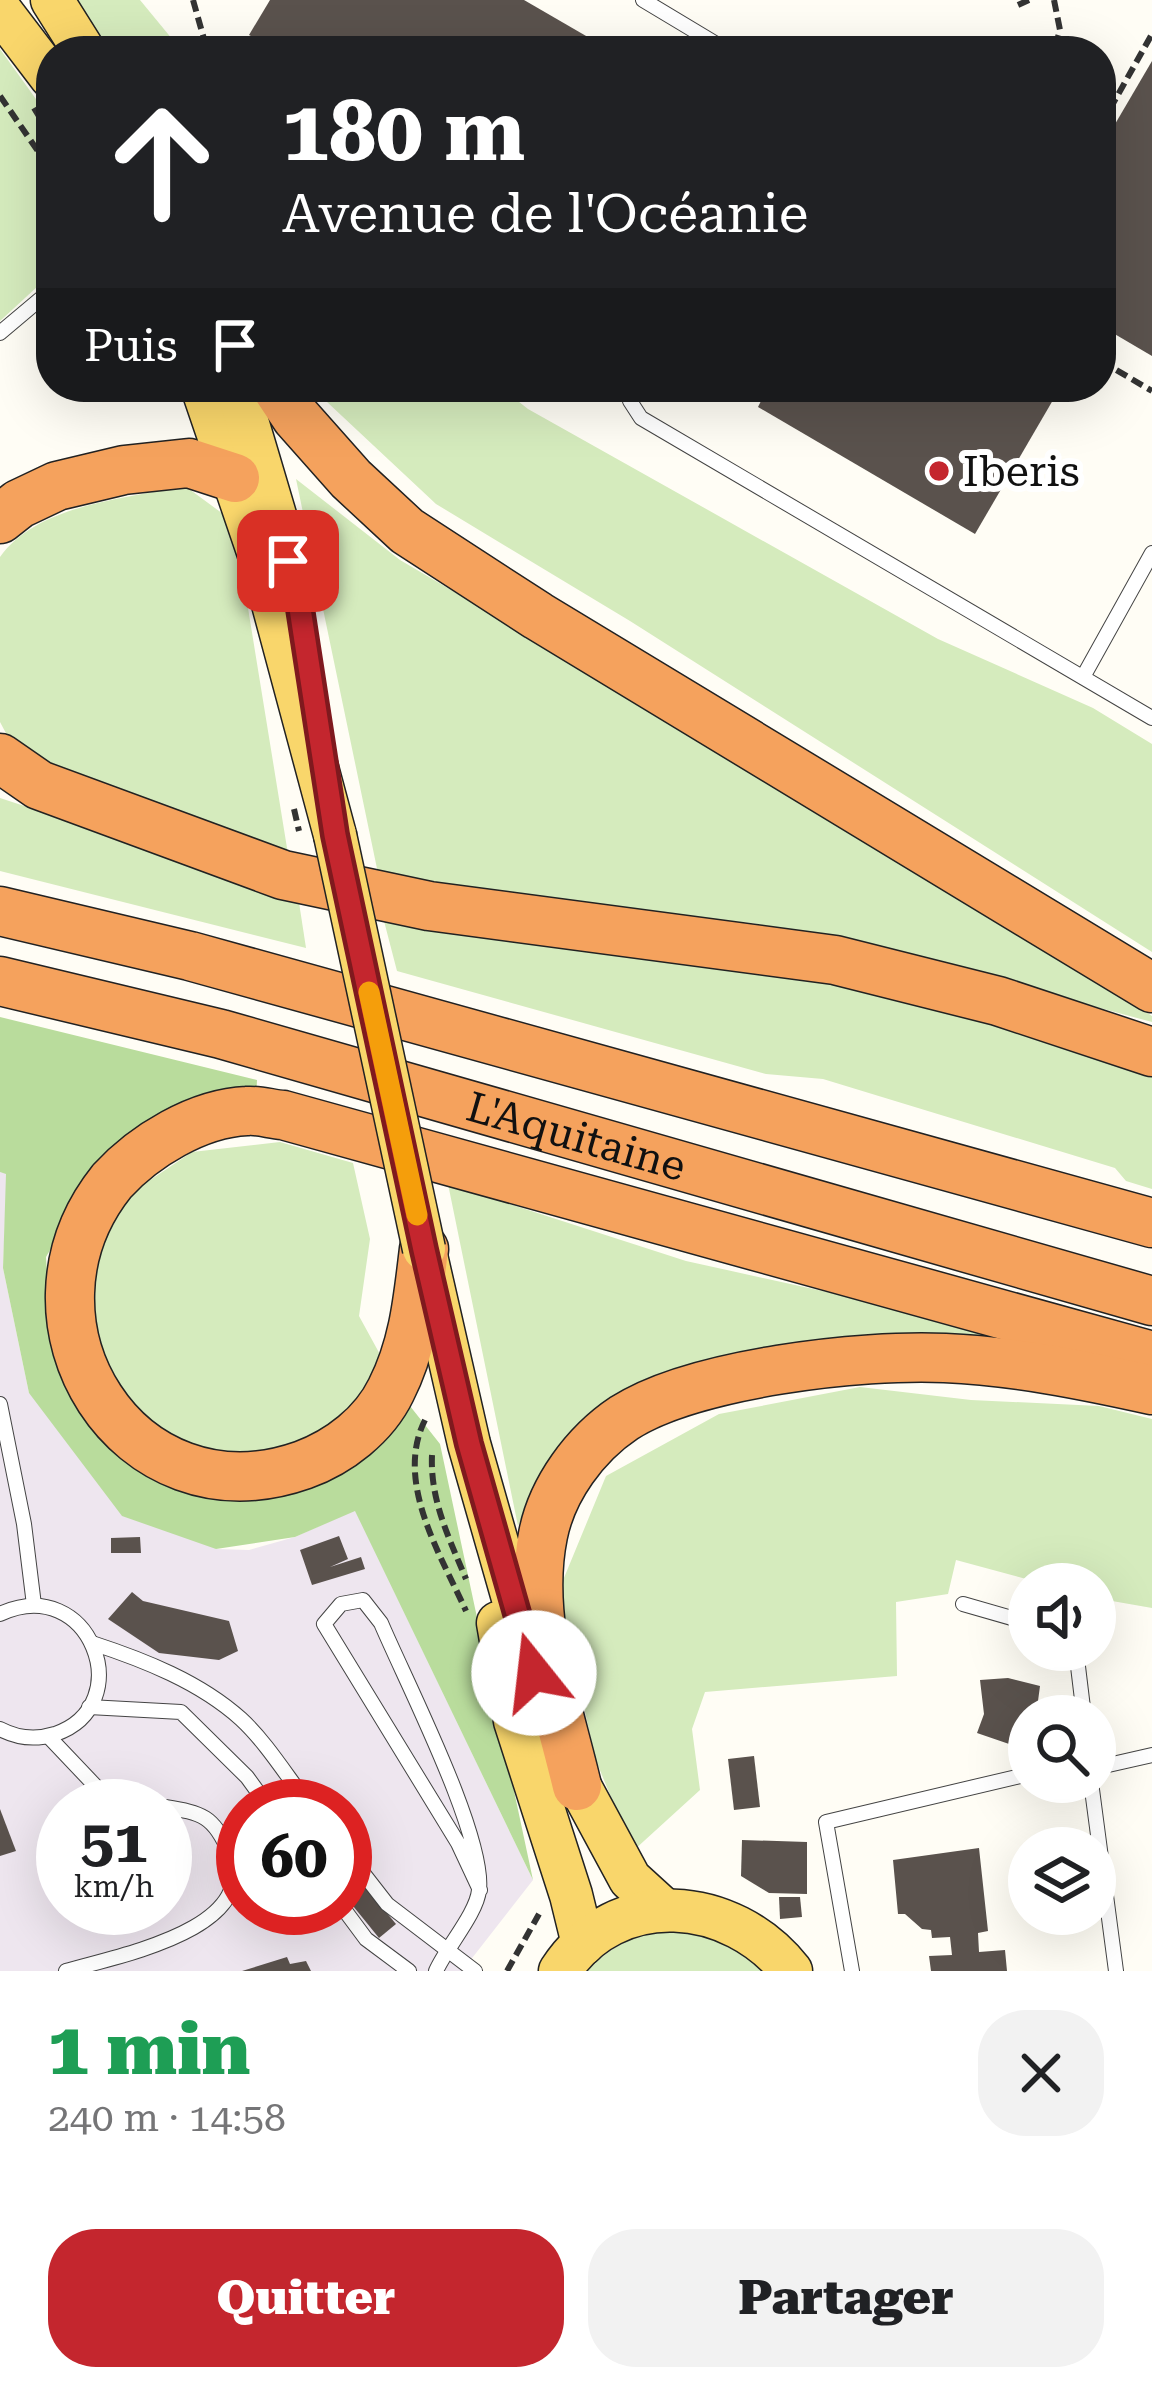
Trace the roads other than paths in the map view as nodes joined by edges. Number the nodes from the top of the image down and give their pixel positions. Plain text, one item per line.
1 (52, 0) edge
2 (643, 0) edge
3 (0, 10) edge
4 (75, 36) edge
5 (703, 36) edge
6 (36, 57) edge
7 (36, 303) edge
8 (0, 334) edge
9 (207, 402) edge
10 (241, 402) edge
11 (286, 402) edge
12 (631, 402) edge
13 (235, 478) junction
14 (0, 519) edge
15 (1152, 553) edge
16 (1083, 677) junction
17 (1152, 718) edge
18 (0, 758) edge
19 (335, 835) junction
20 (0, 911) edge
21 (0, 981) edge
22 (1152, 988) edge
23 (1152, 1052) edge
24 (1152, 1223) edge
25 (424, 1250) junction
26 (1152, 1301) edge
27 (1152, 1356) edge
28 (1152, 1390) edge
29 (0, 1404) edge
30 (445, 1441) junction
31 (962, 1604) dead end
32 (34, 1605) junction
33 (0, 1614) edge
34 (1008, 1617) edge
35 (92, 1643) junction
36 (89, 1707) junction
37 (0, 1729) edge
38 (48, 1736) junction
39 (1152, 1755) edge
40 (1116, 1763) edge
41 (89, 1779) edge
42 (249, 1779) edge
43 (289, 1779) edge
44 (1008, 1779) edge
45 (578, 1786) junction
46 (1094, 1803) edge
47 (192, 1811) edge
48 (372, 1885) edge
49 (480, 1890) junction
50 (664, 1910) junction
51 (192, 1931) edge
52 (183, 1935) edge
53 (363, 1935) edge
54 (446, 1949) junction
55 (572, 1958) edge
56 (67, 1971) edge
57 (409, 1971) edge
58 (436, 1971) edge
59 (476, 1971) edge
60 (791, 1971) edge
61 (853, 1971) edge
62 (1116, 1971) edge

1 - 4 main road
2 - 5 lane
3 - 6 main road
7 - 8 lane
9 - 13 main road
10 - 19 main road
11 - 22 highway
12 - 16 lane
13 - 14 highway
13 - 19 main road
15 - 16 lane
16 - 17 lane
18 - 23 highway
19 - 25 main road, bridge
20 - 24 highway, L'Aquitaine
21 - 26 highway, L'Aquitaine
25 - 27 highway
25 - 30 main road
28 - 45 highway
29 - 32 lane
30 - 45 main road
30 - 55 main road
31 - 34 lane
32 - 33 lane
32 - 35 lane
35 - 36 lane
35 - 43 lane
36 - 38 lane
36 - 42 lane
37 - 38 lane
38 - 41 lane
39 - 40 lane
44 - 61 lane
45 - 50 main road
46 - 62 lane
47 - 51 lane
48 - 54 lane
49 - 49 lane
49 - 54 lane
50 - 55 main road
50 - 60 main road
52 - 56 lane
53 - 57 lane
54 - 58 lane
54 - 59 lane

